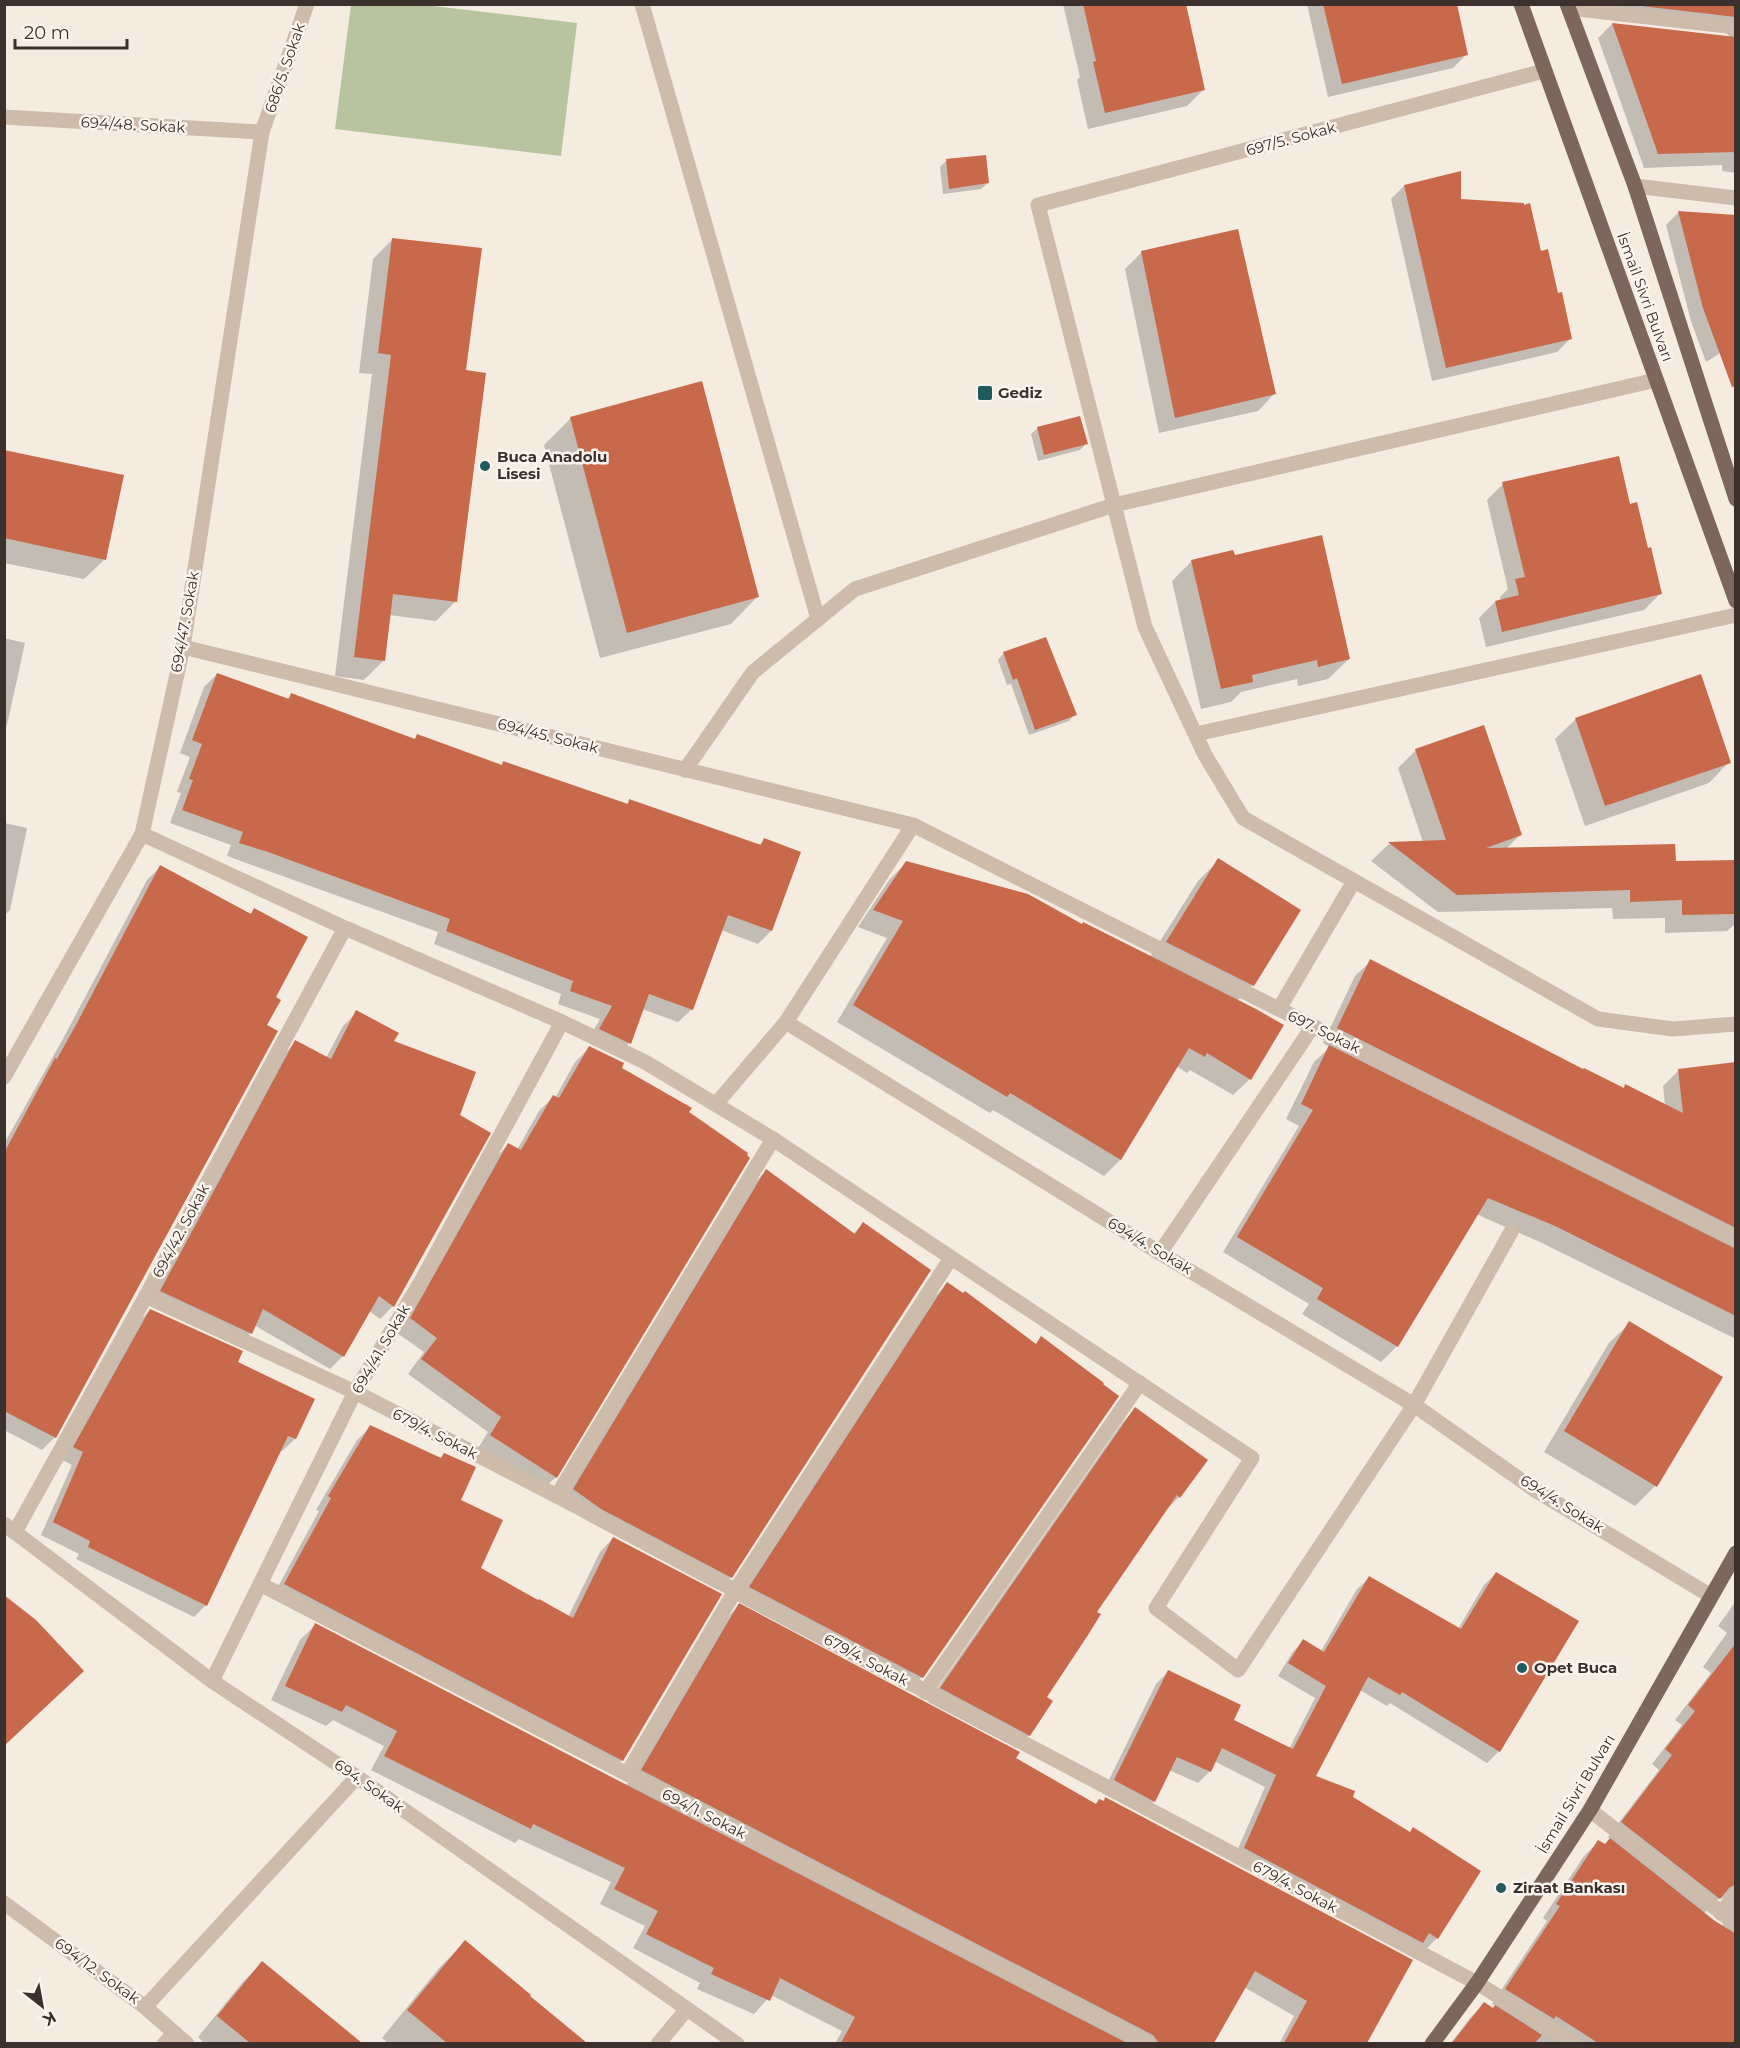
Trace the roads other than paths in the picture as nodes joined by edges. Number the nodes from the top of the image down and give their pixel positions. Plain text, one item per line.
1 (307, 4) edge
2 (642, 4) edge
3 (1521, 4) edge
4 (1568, 6) edge
5 (1736, 27) edge
6 (1545, 71) junction
7 (4, 117) edge
8 (262, 132) junction
9 (1635, 186) junction
10 (1736, 198) edge
11 (1656, 380) junction
12 (1736, 499) edge
13 (1114, 505) junction
14 (1736, 601) edge
15 (1736, 615) edge
16 (818, 619) junction
17 (183, 647) junction
18 (1196, 734) junction
19 (685, 770) junction
20 (913, 825) junction
21 (142, 834) junction
22 (1354, 881) junction
23 (345, 928) junction
24 (1279, 1009) junction
25 (562, 1022) junction
26 (786, 1022) junction
27 (1736, 1024) edge
28 (1313, 1026) junction
29 (4, 1077) edge
30 (716, 1104) junction
31 (773, 1139) junction
32 (1512, 1232) dead end
33 (1736, 1239) edge
34 (1160, 1253) junction
35 (951, 1258) junction
36 (146, 1296) junction
37 (1140, 1383) junction
38 (355, 1392) junction
39 (1414, 1405) junction
40 (556, 1496) junction
41 (10, 1528) edge
42 (1736, 1553) edge
43 (260, 1584) junction
44 (735, 1591) junction
45 (1711, 1596) junction
46 (212, 1681) junction
47 (925, 1692) junction
48 (627, 1774) junction
49 (357, 1776) junction
50 (1590, 1810) junction
51 (1736, 1894) edge
52 (4, 1903) edge
53 (1721, 1914) junction
54 (1736, 1924) edge
55 (1477, 1983) junction
56 (145, 2007) junction
57 (687, 2008) junction
58 (170, 2038) edge
59 (187, 2043) edge
60 (658, 2043) edge
61 (737, 2043) edge
62 (1149, 2043) edge
63 (1432, 2043) edge
64 (1575, 2043) edge

1 - 8 street, 686/5. Sokak
2 - 16 street
3 - 6 main road, İsmail Sivri Bulvarı
4 - 5 street
4 - 9 main road, İsmail Sivri Bulvarı
6 - 11 main road, İsmail Sivri Bulvarı
6 - 13 street, 697/5. Sokak
7 - 8 street, 694/48. Sokak
8 - 17 street, 694/47. Sokak
9 - 10 street
9 - 12 main road, İsmail Sivri Bulvarı
11 - 13 street
11 - 14 main road, İsmail Sivri Bulvarı
13 - 16 street
13 - 18 street
15 - 18 street
16 - 19 street
17 - 19 street, 694/45. Sokak
17 - 21 street, 694/47. Sokak
18 - 22 street
19 - 20 street, 694/45. Sokak
20 - 24 street, 697. Sokak
20 - 26 street
21 - 23 street
21 - 29 street, 694/47. Sokak
22 - 24 street
22 - 27 street
23 - 25 street
23 - 36 street, 694/42. Sokak
24 - 28 street, 697. Sokak
25 - 30 street
25 - 38 street, 694/41. Sokak
26 - 30 street
26 - 34 street, 694/4. Sokak
28 - 33 street, 697. Sokak
28 - 34 street
30 - 31 street
31 - 35 street
31 - 40 street
32 - 39 street
34 - 39 street, 694/4. Sokak
35 - 37 street
35 - 44 street
36 - 38 street, 679/4. Sokak
36 - 41 street, 694/42. Sokak
37 - 39 street
37 - 47 street
38 - 40 street, 679/4. Sokak
38 - 43 street, 694/41. Sokak
39 - 45 street, 694/4. Sokak
40 - 44 street, 679/4. Sokak
41 - 46 street, 694. Sokak
42 - 45 main road, İsmail Sivri Bulvarı
43 - 46 street, 694/41. Sokak
43 - 48 street, 694/1. Sokak
44 - 47 street, 679/4. Sokak
44 - 48 street
45 - 50 main road, İsmail Sivri Bulvarı
46 - 49 street, 694. Sokak
47 - 55 street, 679/4. Sokak
48 - 62 street, 694/1. Sokak
49 - 56 street
49 - 57 street, 694. Sokak
50 - 53 street
50 - 55 main road, İsmail Sivri Bulvarı
51 - 53 street
52 - 56 street, 694/12. Sokak
53 - 54 street
55 - 63 main road, İsmail Sivri Bulvarı
55 - 64 street, 679/4. Sokak
56 - 58 street, 694/12. Sokak
57 - 60 street
57 - 61 street, 694. Sokak
58 - 59 street, 694/12. Sokak

